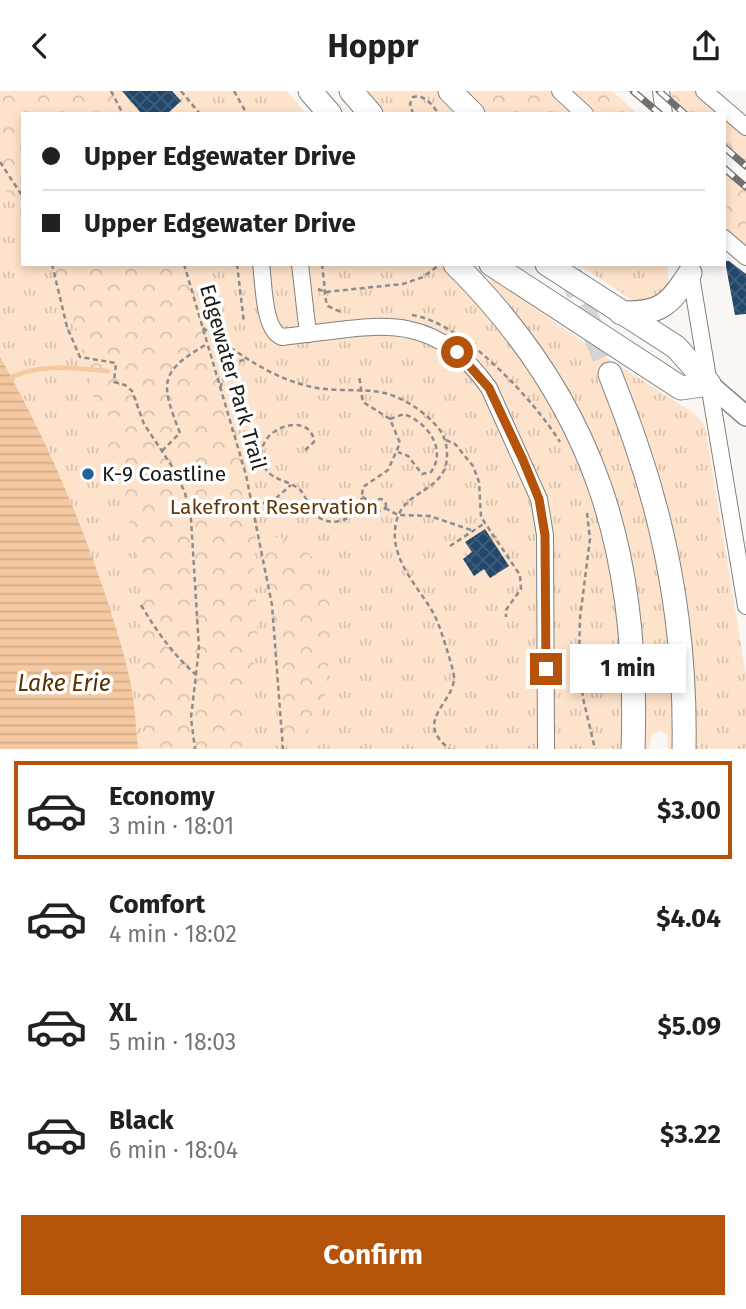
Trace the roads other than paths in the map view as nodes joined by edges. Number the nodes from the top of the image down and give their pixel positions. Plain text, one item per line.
1 (310, 91) edge
2 (351, 91) edge
3 (450, 91) edge
4 (559, 91) edge
5 (661, 91) edge
6 (704, 91) edge
7 (328, 112) edge
8 (369, 112) edge
9 (471, 112) edge
10 (583, 112) edge
11 (664, 112) edge
12 (746, 127) edge
13 (726, 241) edge
14 (746, 257) edge
15 (261, 266) edge
16 (300, 266) edge
17 (457, 266) edge
18 (494, 266) edge
19 (550, 266) edge
20 (690, 269) edge
21 (621, 313) junction
22 (308, 334) junction
23 (610, 374) tunnel mouth
24 (709, 384) junction
25 (746, 416) edge
26 (746, 606) edge
27 (547, 749) edge
28 (633, 749) edge
29 (684, 749) edge

1 - 7 highway
2 - 8 highway
3 - 9 highway
4 - 10 street
5 - 11 street
6 - 12 street
13 - 14 street
15 - 22 street
16 - 22 street
17 - 28 highway
18 - 24 highway
19 - 21 highway
20 - 21 highway
20 - 24 street
21 - 24 highway
22 - 27 street
23 - 29 highway
24 - 25 main road
24 - 26 street

